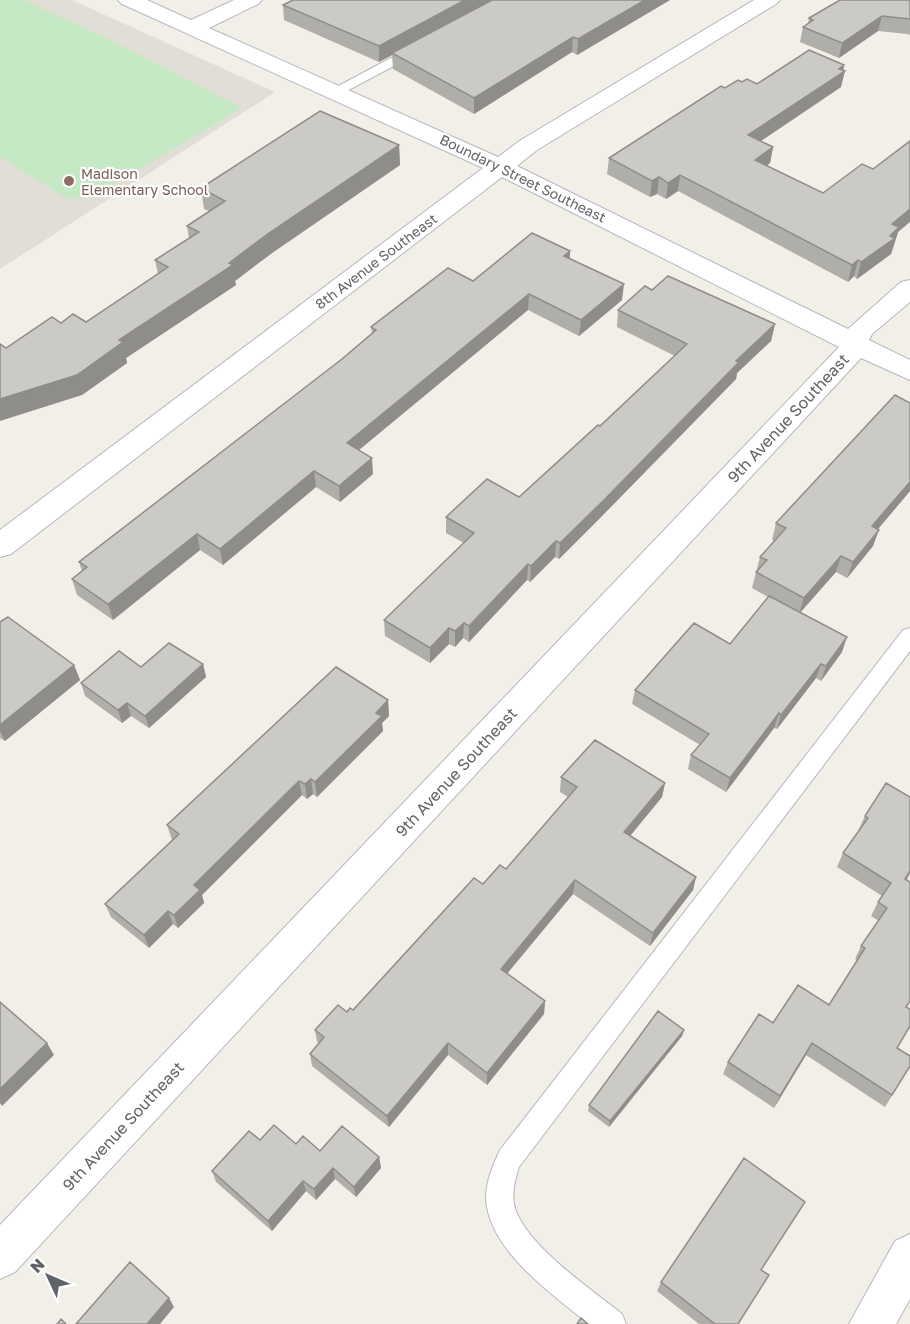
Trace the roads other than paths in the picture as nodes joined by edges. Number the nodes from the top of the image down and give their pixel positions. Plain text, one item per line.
1 (129, 0) edge
2 (251, 0) edge
3 (769, 0) edge
4 (193, 27) junction
5 (428, 42) edge
6 (336, 91) junction
7 (500, 167) junction
8 (910, 288) edge
9 (856, 342) junction
10 (910, 371) edge
11 (0, 546) edge
12 (910, 636) edge
13 (910, 1256) edge
14 (0, 1257) edge
15 (612, 1324) edge
16 (871, 1324) edge

1 - 4 street, Boundary Street Southeast
2 - 4 street
3 - 7 street, 8th Avenue Southeast
4 - 6 street, Boundary Street Southeast
5 - 6 lane
6 - 7 street, Boundary Street Southeast
7 - 9 street, Boundary Street Southeast
7 - 11 street, 8th Avenue Southeast
8 - 9 street, 9th Avenue Southeast
9 - 10 street, Boundary Street Southeast
9 - 14 street, 9th Avenue Southeast
12 - 15 lane
13 - 16 street

